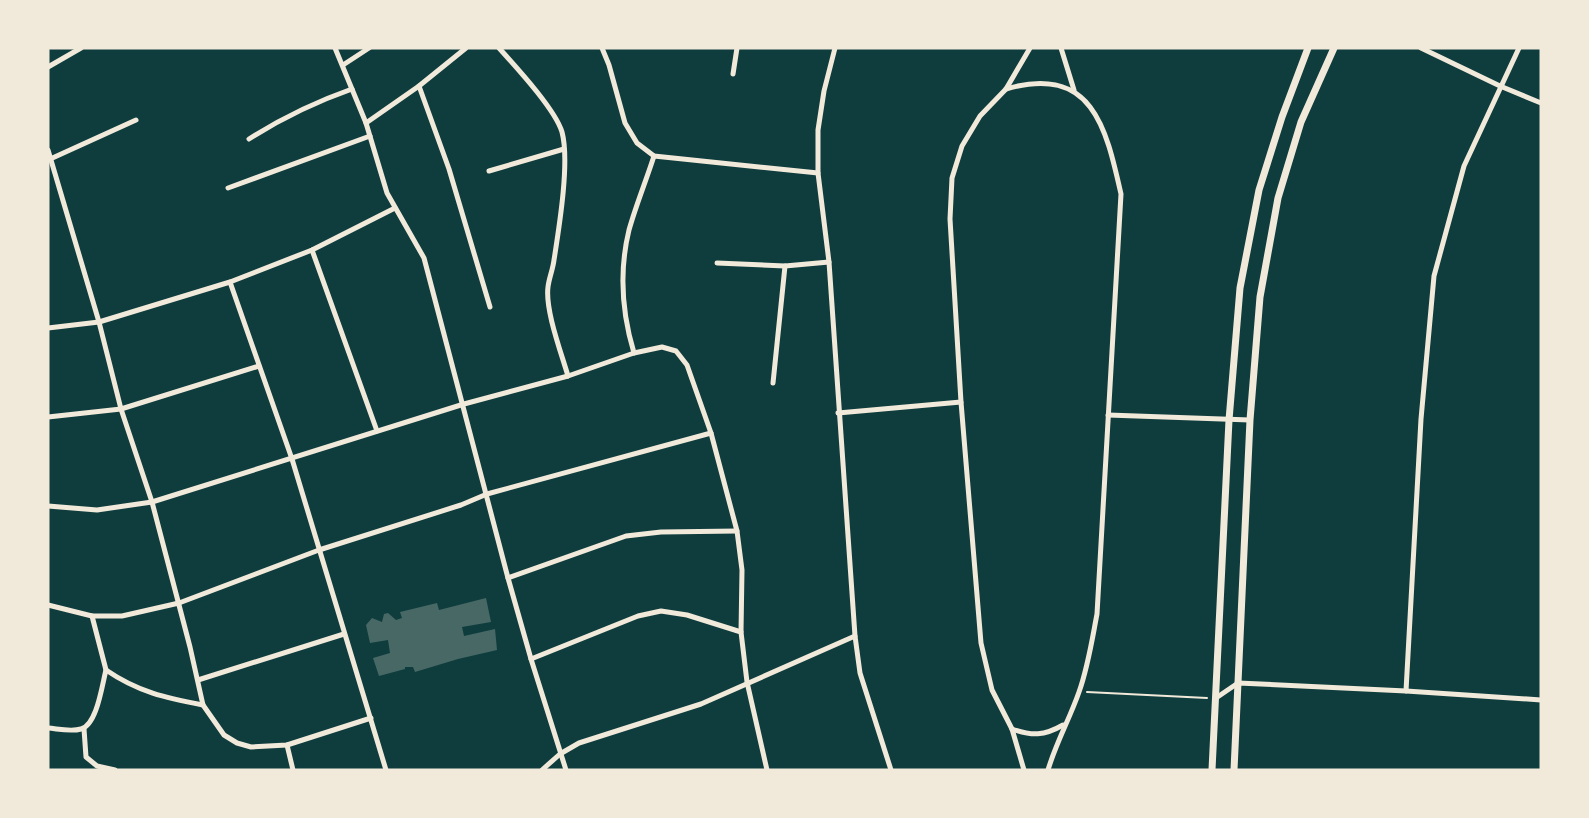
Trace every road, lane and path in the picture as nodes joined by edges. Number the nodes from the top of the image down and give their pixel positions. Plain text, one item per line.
1 (81, 48) edge
2 (335, 48) edge
3 (369, 48) edge
4 (466, 48) edge
5 (499, 48) edge
6 (602, 48) edge
7 (737, 48) edge
8 (835, 48) edge
9 (1030, 48) edge
10 (1061, 48) edge
11 (1308, 48) edge
12 (1334, 48) edge
13 (1421, 48) edge
14 (1519, 48) edge
15 (343, 65) junction
16 (48, 67) edge
17 (733, 74) dead end
18 (419, 86) junction
19 (1500, 86) junction
20 (352, 89) junction
21 (1006, 89) junction
22 (1074, 90) junction
23 (1541, 103) edge
24 (136, 120) dead end
25 (366, 123) junction
26 (370, 136) junction
27 (249, 139) dead end
28 (564, 149) junction
29 (48, 150) edge
30 (654, 156) junction
31 (50, 159) edge
32 (489, 171) dead end
33 (818, 173) junction
34 (228, 188) dead end
35 (395, 208) junction
36 (312, 250) junction
37 (829, 262) junction
38 (717, 263) dead end
39 (785, 266) junction
40 (230, 282) junction
41 (490, 307) dead end
42 (99, 322) junction
43 (48, 328) edge
44 (634, 353) junction
45 (259, 366) junction
46 (568, 376) junction
47 (773, 383) dead end
48 (961, 402) junction
49 (464, 404) junction
50 (121, 409) junction
51 (838, 413) junction
52 (1108, 415) junction
53 (48, 417) edge
54 (1229, 420) junction
55 (1250, 420) junction
56 (377, 431) junction
57 (711, 433) junction
58 (292, 459) junction
59 (487, 494) junction
60 (152, 502) junction
61 (48, 506) edge
62 (737, 531) junction
63 (319, 550) junction
64 (508, 578) junction
65 (179, 603) junction
66 (48, 605) edge
67 (92, 616) junction
68 (741, 632) junction
69 (344, 634) junction
70 (855, 636) junction
71 (531, 659) junction
72 (106, 670) junction
73 (198, 680) junction
74 (747, 682) junction
75 (1238, 683) junction
76 (1406, 691) junction
77 (1079, 692) junction
78 (1216, 698) junction
79 (1541, 700) edge
80 (203, 705) junction
81 (371, 718) junction
82 (1065, 724) junction
83 (48, 728) edge
84 (84, 729) junction
85 (1012, 729) junction
86 (287, 744) junction
87 (560, 754) junction
88 (115, 770) edge
89 (293, 770) edge
90 (386, 770) edge
91 (542, 770) edge
92 (566, 770) edge
93 (767, 770) edge
94 (891, 770) edge
95 (1024, 770) edge
96 (1048, 770) edge
97 (1212, 770) edge
98 (1234, 770) edge

1 - 16 street
2 - 15 street
3 - 15 street
4 - 18 street
5 - 28 street
6 - 30 street
7 - 17 street
8 - 33 street
9 - 21 street
10 - 22 street
11 - 54 street
12 - 55 street
13 - 19 street
14 - 19 street
15 - 20 street
18 - 25 street
18 - 41 street
19 - 23 street
19 - 76 street
20 - 25 street
20 - 27 street
21 - 22 street
21 - 48 street
22 - 52 street
24 - 31 street
25 - 26 street
26 - 34 street
26 - 35 street
28 - 32 street
28 - 46 street
29 - 31 street
30 - 33 street
30 - 44 street
31 - 42 street
33 - 37 street
35 - 36 street
35 - 49 street
36 - 40 street
36 - 56 street
37 - 39 street
37 - 51 street
38 - 39 street
39 - 47 street
40 - 42 street
40 - 45 street
42 - 43 street
42 - 50 street
44 - 46 street
44 - 57 street
45 - 50 street
45 - 58 street
46 - 49 street
48 - 51 street
48 - 85 street
49 - 56 street
49 - 59 street
50 - 53 street
50 - 60 street
51 - 70 street
52 - 54 street
52 - 77 street
54 - 55 street
54 - 78 street
55 - 75 street
56 - 58 street
57 - 59 street
57 - 62 street
58 - 60 street
58 - 63 street
59 - 63 street
59 - 64 street
60 - 61 street
60 - 65 street
62 - 64 street
62 - 68 street
63 - 65 street
63 - 69 street
64 - 71 street
65 - 67 street
65 - 73 street
66 - 67 street
67 - 72 street
68 - 71 street
68 - 74 street
69 - 73 street
69 - 81 street
70 - 74 street
70 - 94 street
71 - 87 street
72 - 80 street
72 - 84 street
73 - 80 street
74 - 87 street
74 - 93 street
75 - 76 street
75 - 78 street
75 - 98 street
76 - 79 street
77 - 78 path
77 - 82 street
78 - 97 street
80 - 86 street
81 - 86 street
81 - 90 street
82 - 85 street
82 - 96 street
83 - 84 street
84 - 88 street
85 - 95 street
86 - 89 street
87 - 91 street
87 - 92 street

